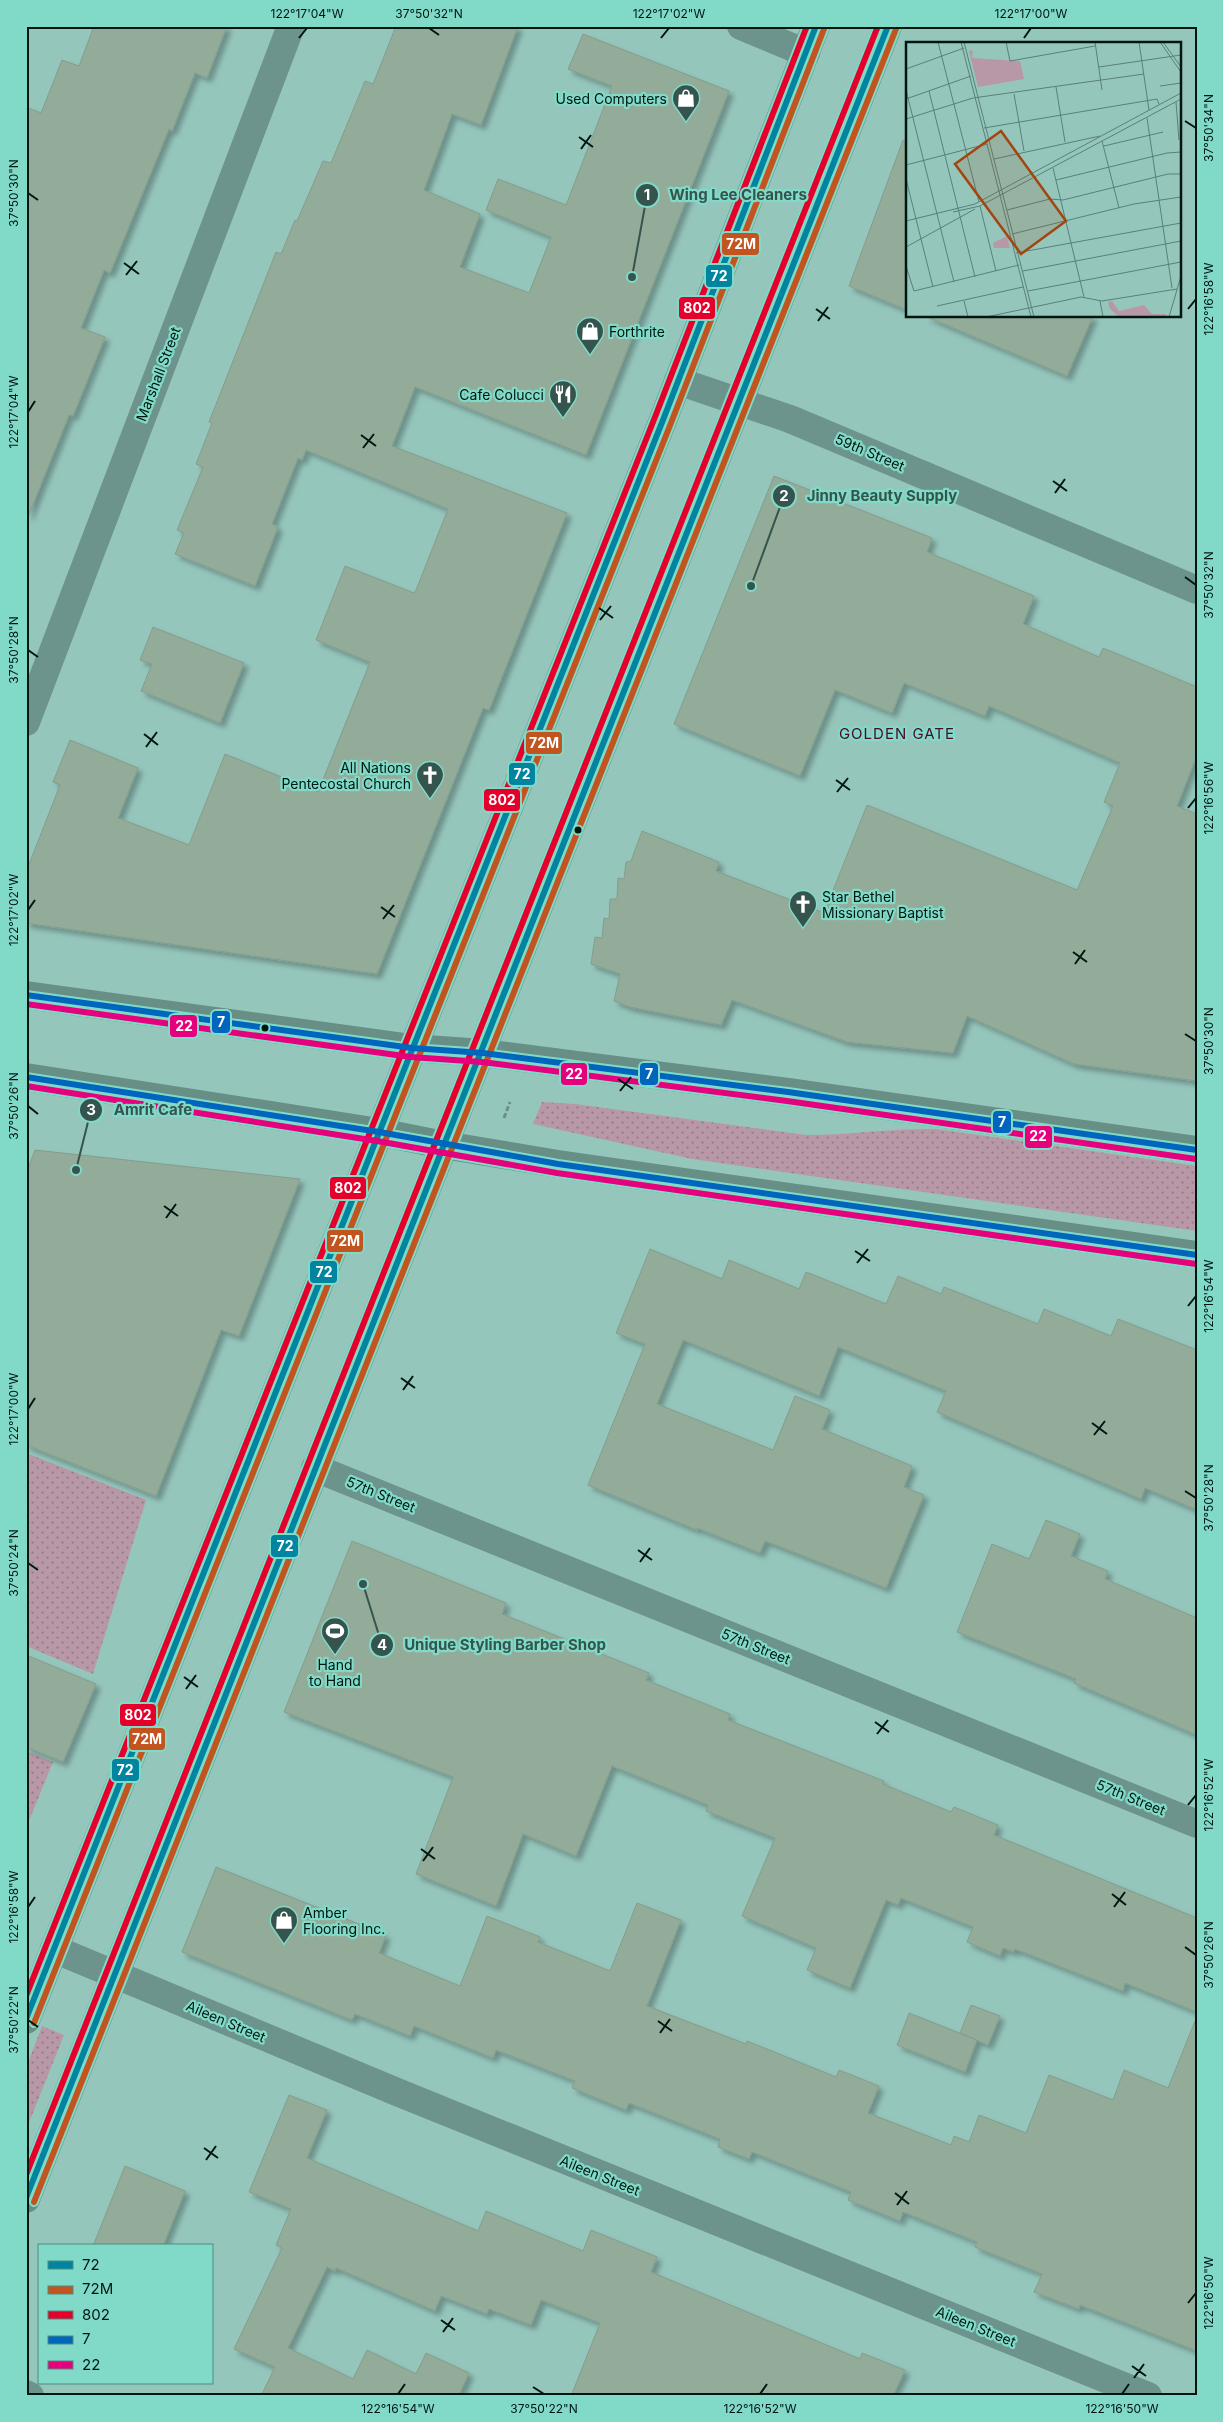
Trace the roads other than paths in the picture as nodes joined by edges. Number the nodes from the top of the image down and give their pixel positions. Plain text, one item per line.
1 (291, 26) edge
2 (742, 26) edge
3 (816, 26) edge
4 (888, 26) edge
5 (806, 52) junction
6 (678, 381) junction
7 (740, 402) junction
8 (1197, 590) edge
9 (26, 722) edge
10 (26, 994) edge
11 (412, 1048) junction
12 (482, 1052) junction
13 (26, 1077) edge
14 (379, 1132) junction
15 (444, 1145) junction
16 (1197, 1150) edge
17 (1197, 1256) edge
18 (315, 1468) junction
19 (1197, 1824) edge
20 (54, 1949) junction
21 (115, 1975) junction
22 (26, 2020) edge
23 (26, 2199) edge
24 (26, 2394) edge
25 (30, 2396) edge
26 (1148, 2396) edge

1 - 9 street, Marshall Street
2 - 5 street
3 - 5 main road
4 - 7 main road
5 - 6 main road
6 - 7 street, 59th Street
6 - 11 main road
7 - 8 street, 59th Street
7 - 12 main road
10 - 11 main road
11 - 12 main road
11 - 14 main road
12 - 15 main road
12 - 16 main road
13 - 14 main road
14 - 15 main road
14 - 20 main road
15 - 17 main road
15 - 18 main road
18 - 19 street, 57th Street
18 - 21 main road
20 - 21 street, Aileen Street
20 - 22 main road
21 - 23 main road
21 - 26 street, Aileen Street
24 - 25 street

